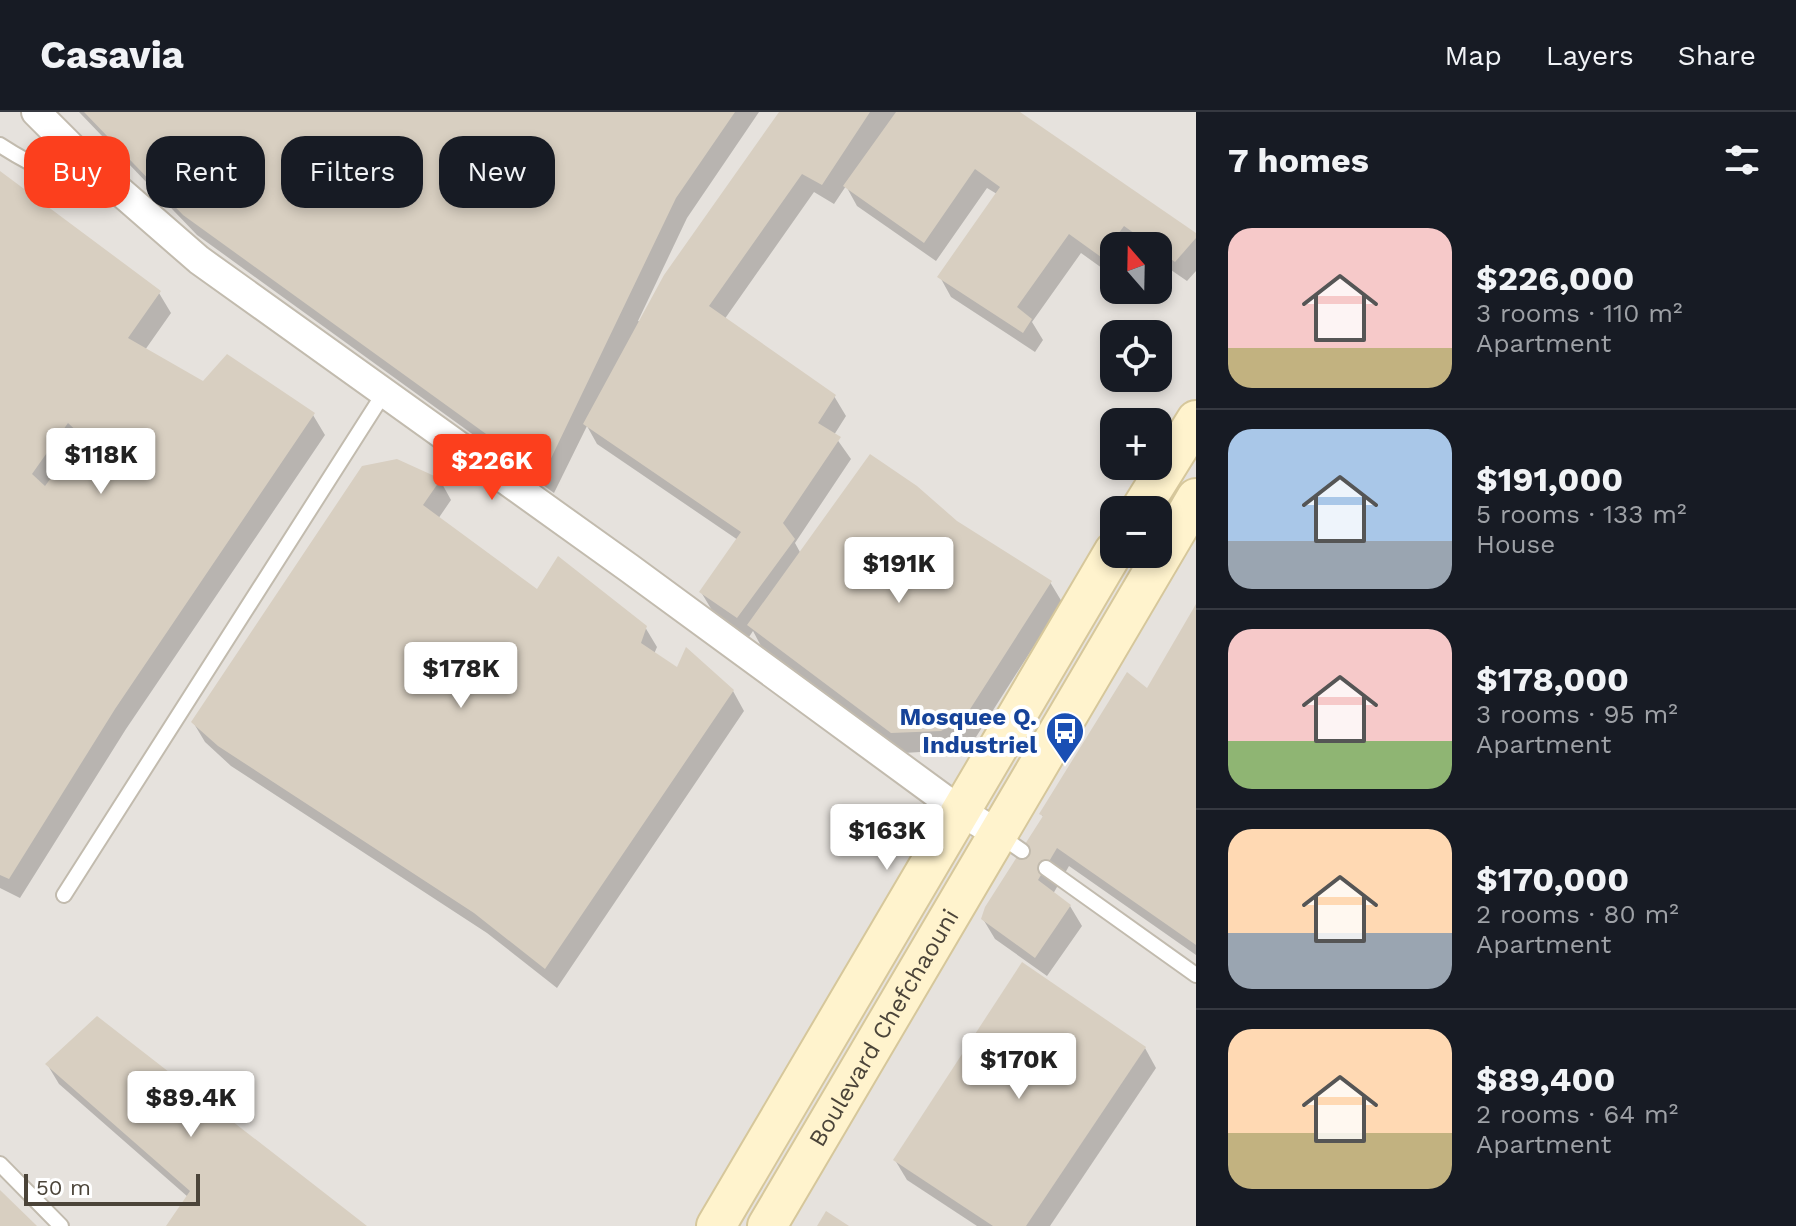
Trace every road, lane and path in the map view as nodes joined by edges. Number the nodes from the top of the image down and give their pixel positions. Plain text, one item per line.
1 (36, 112) edge
2 (62, 136) edge
3 (0, 145) edge
4 (24, 161) edge
5 (130, 200) edge
6 (384, 393) junction
7 (1196, 420) edge
8 (1149, 496) edge
9 (1196, 498) edge
10 (1104, 568) edge
11 (959, 810) junction
12 (1009, 842) junction
13 (1046, 868) dead end
14 (64, 895) dead end
15 (1196, 975) edge
16 (0, 1164) edge
17 (61, 1226) edge
18 (716, 1226) edge
19 (767, 1226) edge

1 - 2 street
3 - 4 lane
5 - 6 street
6 - 11 street
6 - 14 lane
7 - 8 street
9 - 12 street, Boulevard Chefchaouni
10 - 11 street, Boulevard Chefchaouni
11 - 12 street
11 - 18 street, Boulevard Chefchaouni
12 - 19 street, Boulevard Chefchaouni
13 - 15 lane
16 - 17 lane

